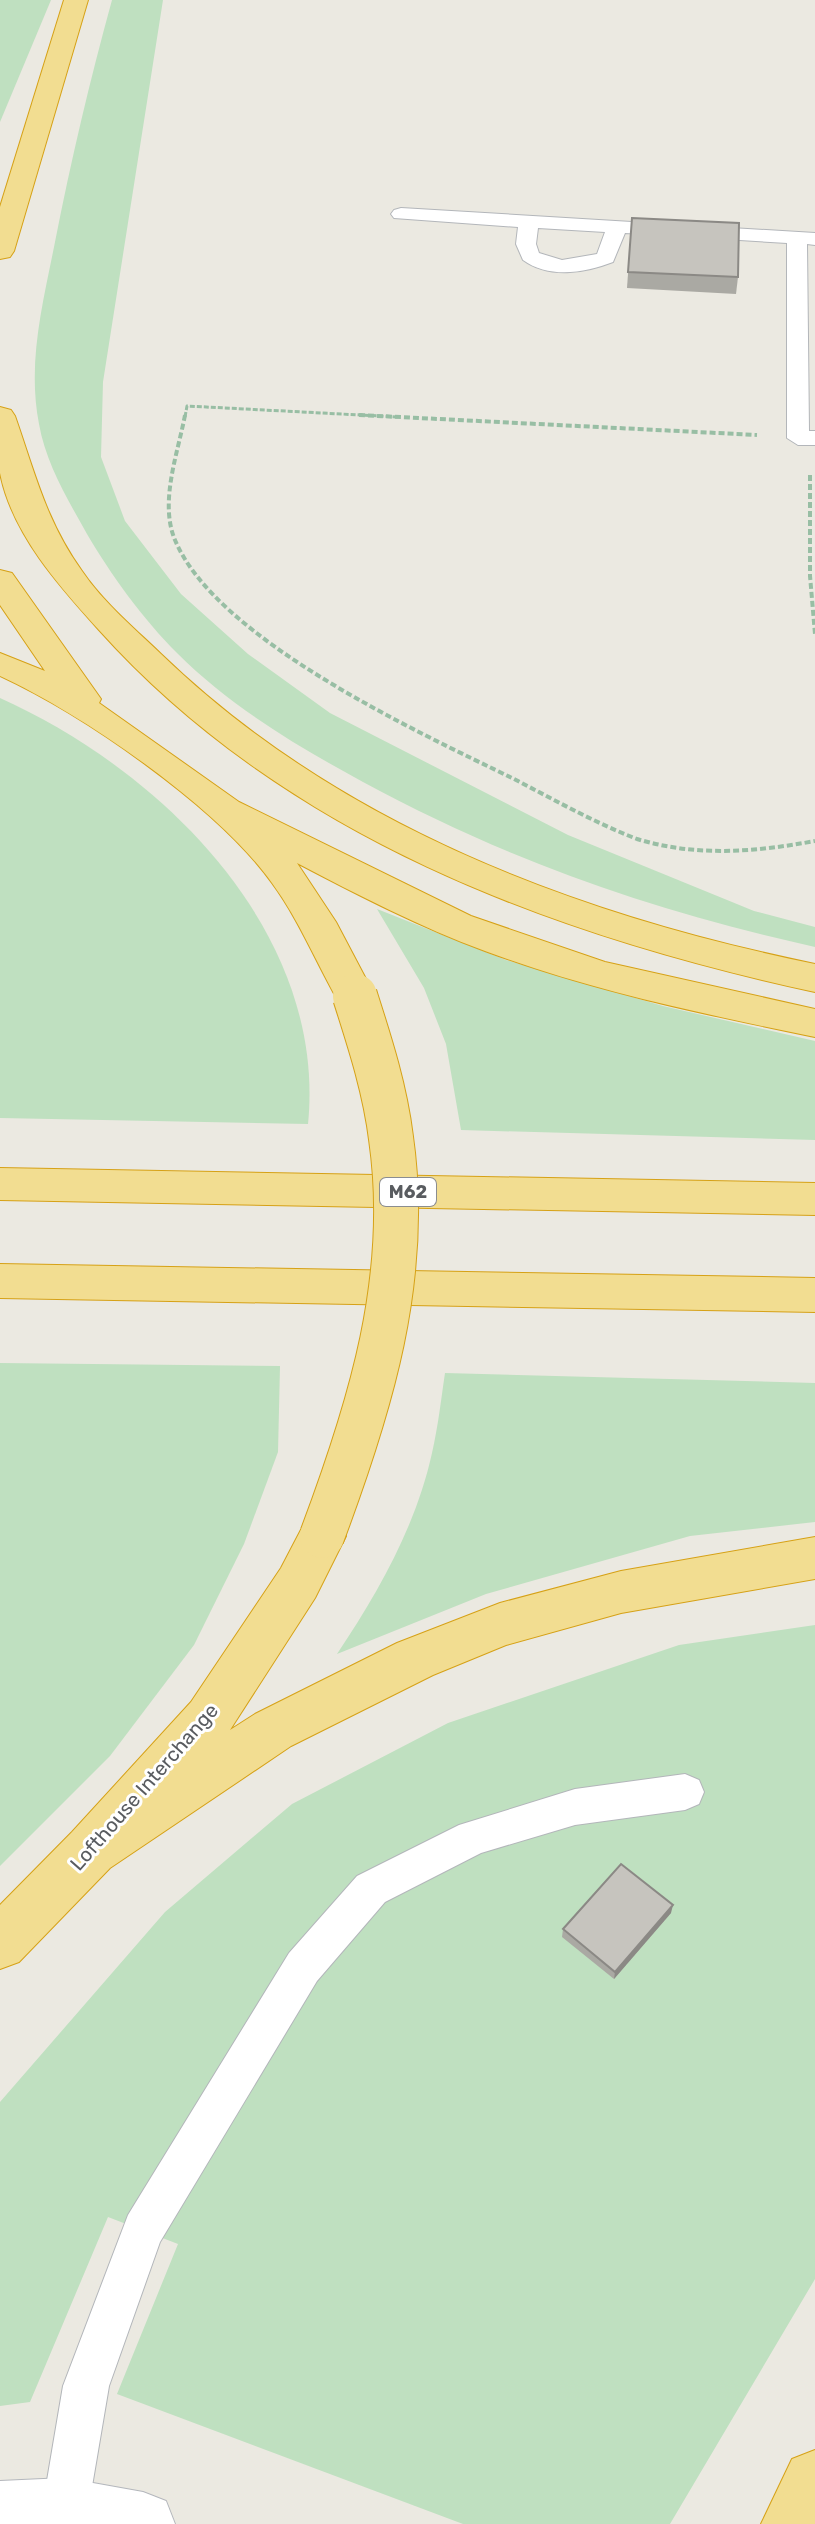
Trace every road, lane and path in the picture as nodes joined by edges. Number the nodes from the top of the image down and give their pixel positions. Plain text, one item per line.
1 (76, 0) edge
2 (401, 214) dead end
3 (529, 222) junction
4 (617, 227) junction
5 (806, 239) edge
6 (0, 251) edge
7 (0, 416) edge
8 (808, 438) edge
9 (0, 580) edge
10 (815, 634) edge
11 (0, 663) edge
12 (96, 714) junction
13 (228, 811) junction
14 (815, 841) edge
15 (815, 978) edge
16 (815, 1023) edge
17 (0, 1184) edge
18 (815, 1199) edge
19 (0, 1281) edge
20 (815, 1295) edge
21 (815, 1558) edge
22 (685, 1792) dead end
23 (91, 1850) junction
24 (0, 1943) edge
25 (815, 2482) edge
26 (65, 2510) junction
27 (0, 2513) edge
28 (143, 2524) edge
29 (793, 2524) edge

1 - 6 highway
2 - 3 lane
3 - 4 lane
3 - 4 lane
4 - 5 lane
5 - 8 lane
7 - 15 highway
8 - 10 path
8 - 14 path
9 - 12 highway
11 - 12 highway, Lofthouse Interchange
12 - 13 highway, Lofthouse Interchange
13 - 16 highway
13 - 23 highway, Lofthouse Interchange, bridge
17 - 18 highway, M62
19 - 20 highway
21 - 23 highway
22 - 26 lane
23 - 24 highway, Lofthouse Interchange
25 - 29 highway
26 - 27 main road
26 - 28 main road

